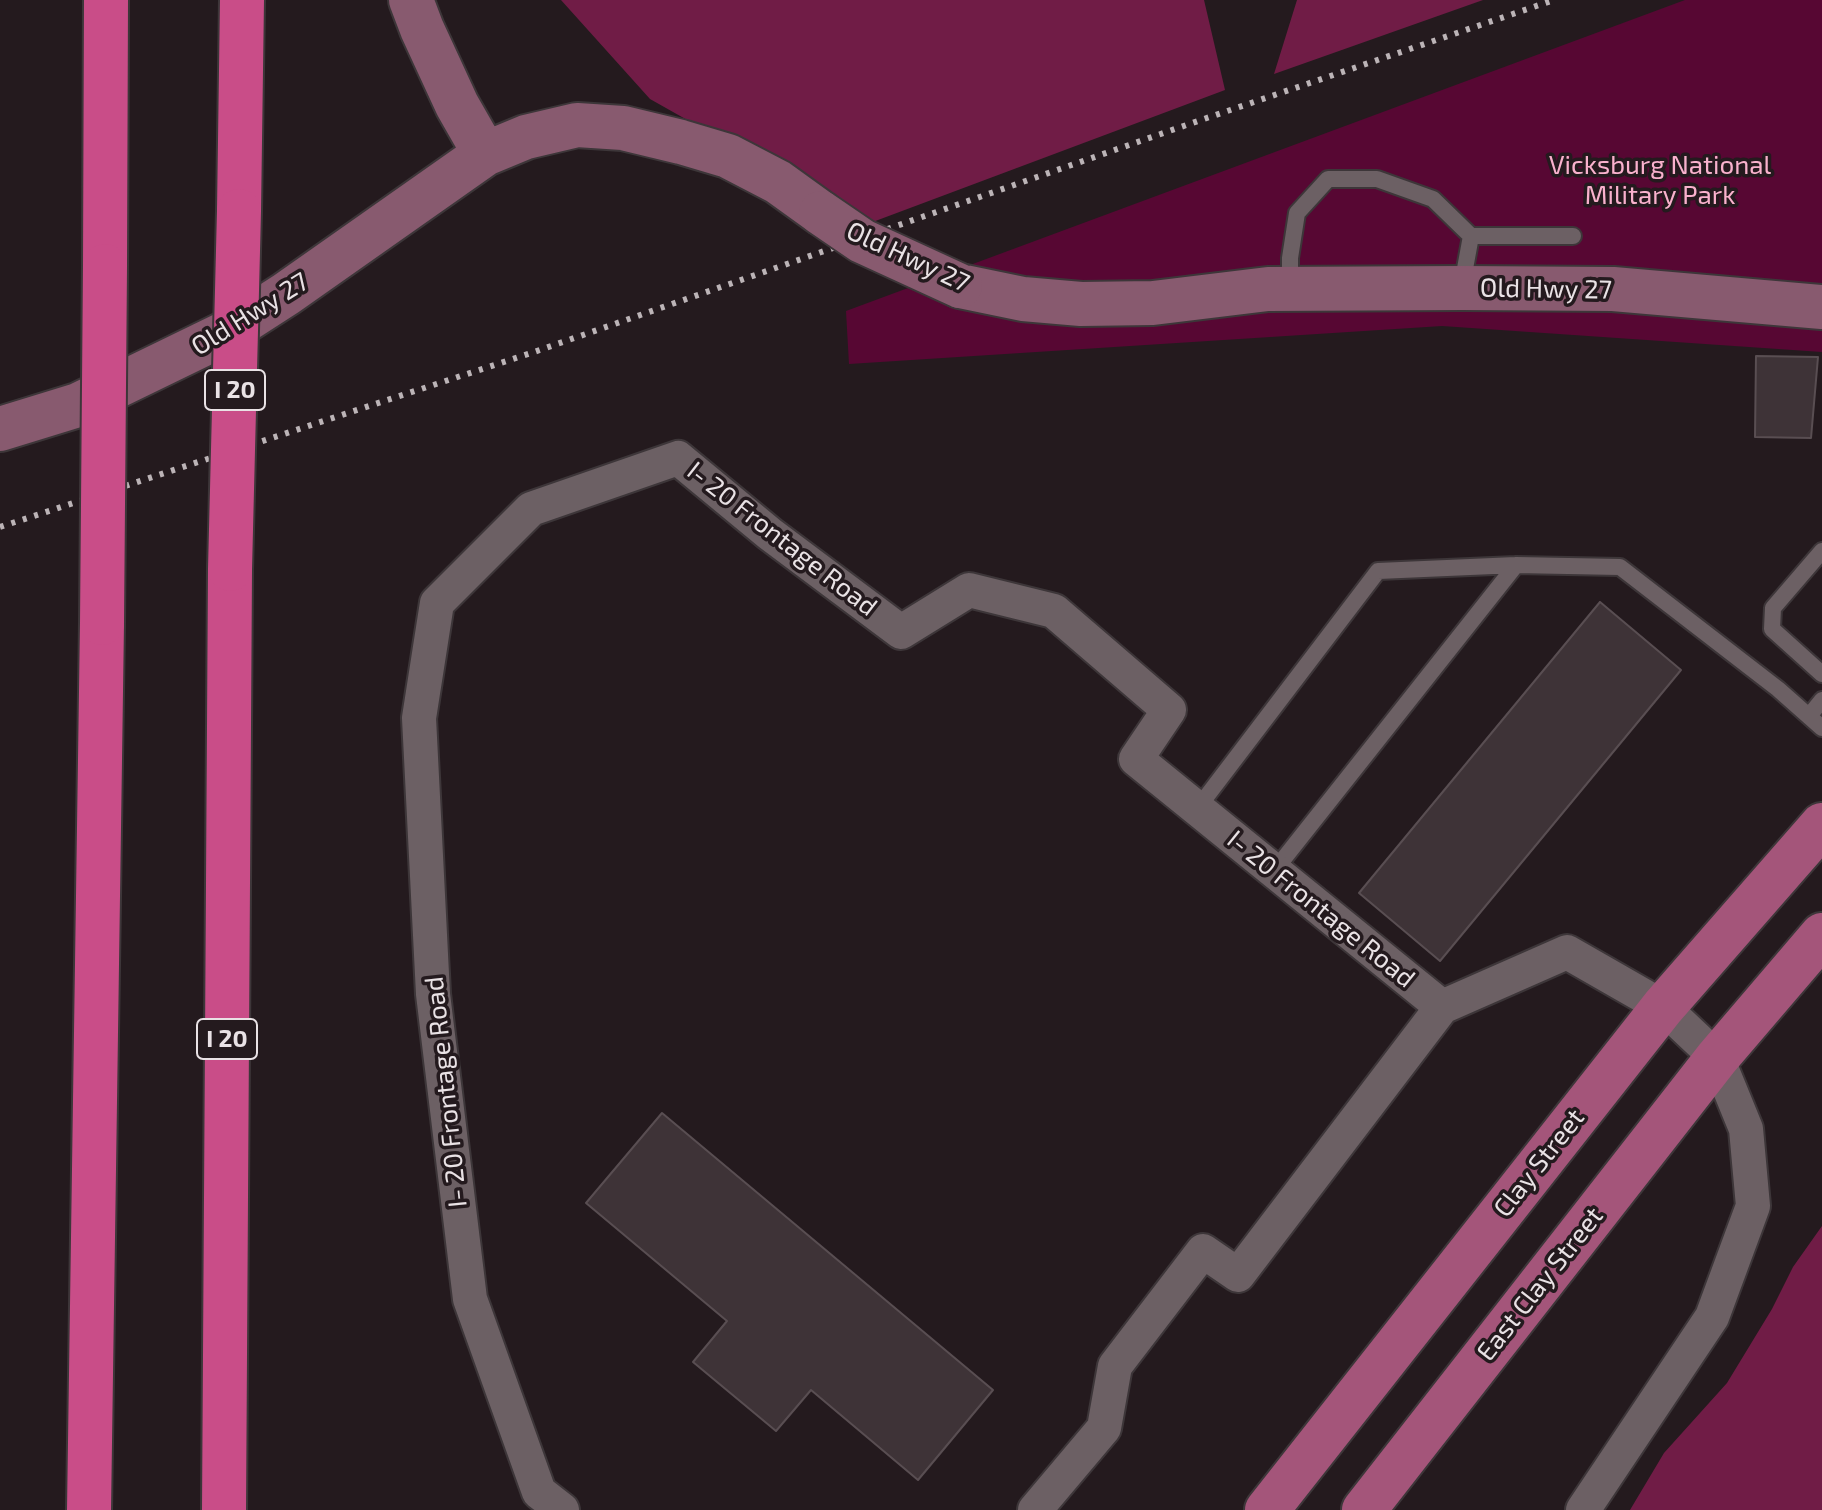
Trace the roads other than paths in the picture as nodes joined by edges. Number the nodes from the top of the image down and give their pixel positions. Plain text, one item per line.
1 (106, 0) edge
2 (242, 0) edge
3 (411, 0) edge
4 (485, 154) junction
5 (1471, 236) junction
6 (1573, 236) dead end
7 (1462, 288) junction
8 (1290, 289) junction
9 (1822, 307) edge
10 (0, 429) edge
11 (1822, 551) edge
12 (1516, 565) junction
13 (1822, 674) edge
14 (1822, 700) edge
15 (1809, 716) junction
16 (1822, 728) edge
17 (1197, 809) junction
18 (1822, 825) edge
19 (1274, 871) junction
20 (1822, 935) edge
21 (1442, 1007) junction
22 (1663, 1007) junction
23 (1717, 1058) junction
24 (89, 1510) edge
25 (224, 1510) edge
26 (562, 1510) edge
27 (1035, 1510) edge
28 (1267, 1510) edge
29 (1364, 1510) edge
30 (1583, 1510) edge

1 - 24 highway, bridge
2 - 25 highway, I 20, bridge
3 - 4 street
4 - 8 street, Old Hwy 27, bridge
4 - 10 street, Old Hwy 27
5 - 6 lane
5 - 7 lane
5 - 8 lane
7 - 8 street, Old Hwy 27
7 - 9 street, Old Hwy 27
11 - 13 lane
12 - 15 lane
12 - 17 lane
12 - 19 lane
14 - 15 lane
15 - 16 lane
17 - 19 street, I- 20 Frontage Road
17 - 26 street, I- 20 Frontage Road
18 - 22 main road, Clay Street
19 - 21 street, I- 20 Frontage Road
20 - 23 main road
21 - 22 street
21 - 27 street
22 - 23 street
22 - 28 main road, Clay Street
23 - 29 main road, East Clay Street
23 - 30 street

